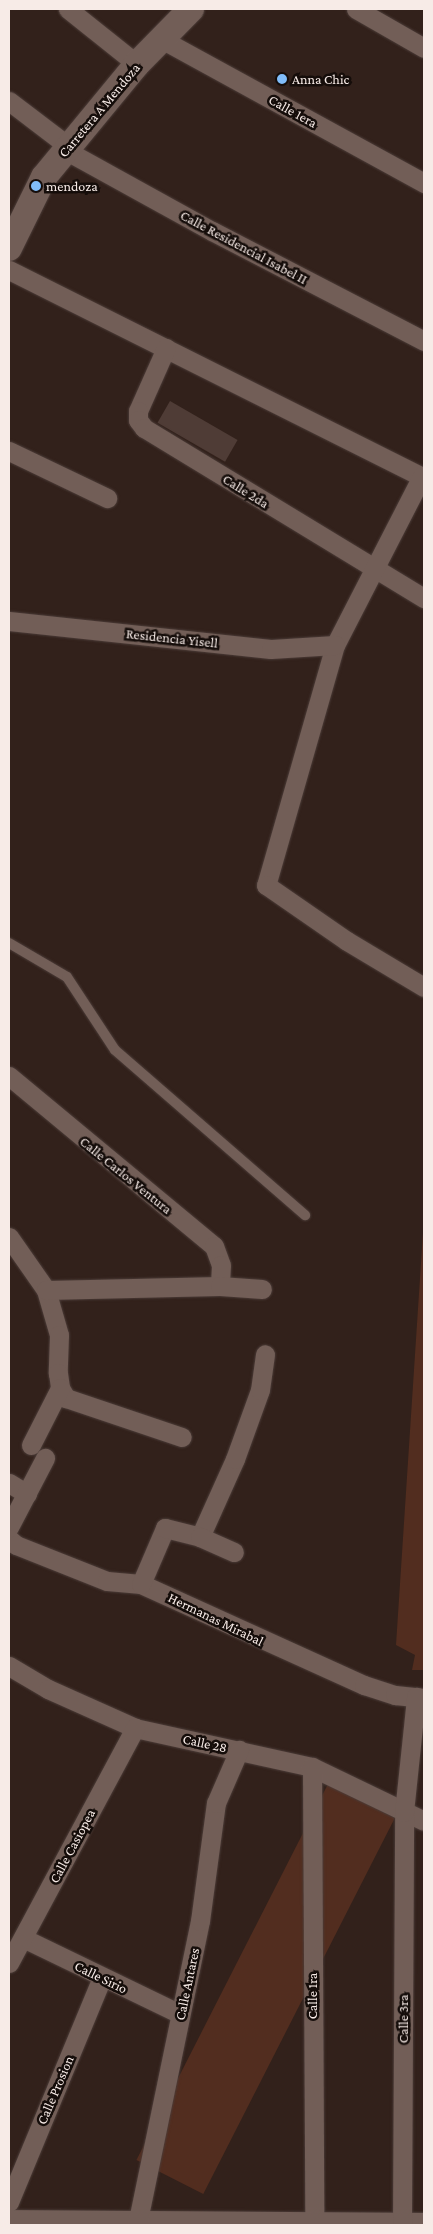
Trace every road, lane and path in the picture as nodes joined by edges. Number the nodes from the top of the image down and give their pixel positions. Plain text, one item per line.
1 (68, 9) edge
2 (190, 9) edge
3 (356, 9) edge
4 (162, 40) junction
5 (424, 48) edge
6 (137, 64) junction
7 (9, 101) edge
8 (67, 148) junction
9 (424, 183) edge
10 (9, 248) edge
11 (9, 270) edge
12 (424, 341) edge
13 (166, 348) junction
14 (9, 452) edge
15 (423, 477) edge
16 (107, 498) dead end
17 (376, 570) junction
18 (424, 598) edge
19 (9, 621) edge
20 (334, 645) junction
21 (9, 943) edge
22 (424, 987) edge
23 (9, 1076) edge
24 (305, 1215) dead end
25 (9, 1237) edge
26 (220, 1286) junction
27 (262, 1289) dead end
28 (46, 1290) junction
29 (265, 1354) dead end
30 (60, 1388) junction
31 (182, 1437) dead end
32 (31, 1445) dead end
33 (45, 1458) dead end
34 (9, 1483) edge
35 (27, 1494) junction
36 (9, 1528) edge
37 (200, 1537) junction
38 (9, 1539) edge
39 (234, 1552) dead end
40 (141, 1584) junction
41 (9, 1666) edge
42 (420, 1698) edge
43 (135, 1728) junction
44 (239, 1750) junction
45 (312, 1767) junction
46 (404, 1812) junction
47 (424, 1821) edge
48 (23, 1938) junction
49 (9, 1963) edge
50 (102, 1978) junction
51 (180, 2014) junction
52 (9, 2202) edge
53 (9, 2219) edge
54 (314, 2222) edge
55 (424, 2222) edge
56 (137, 2223) edge
57 (402, 2224) edge

1 - 6 street
2 - 4 street, Carretera A Mendoza
3 - 5 street
4 - 6 street, Carretera A Mendoza
4 - 9 street, Calle 1era
6 - 8 street, Carretera A Mendoza
7 - 8 street, Calle Residencial Isabel II
8 - 10 street, Carretera A Mendoza
8 - 12 street, Calle Residencial Isabel II
11 - 13 street
13 - 15 street
13 - 17 street, Calle 2da
14 - 16 street
15 - 17 street
17 - 18 street, Calle 2da
17 - 20 street
19 - 20 street, Residencia Yisell
20 - 22 street
21 - 24 lane
23 - 26 street, Calle Carlos Ventura
25 - 28 street
26 - 27 street
26 - 28 street
28 - 30 street
29 - 37 street
30 - 31 street
30 - 32 street
33 - 35 street
34 - 35 street
35 - 36 street
37 - 39 street
37 - 40 street
38 - 40 street, Hermanas Mirabal
40 - 42 street, Hermanas Mirabal
41 - 43 street, Calle 28
42 - 46 street, Calle 3ra
43 - 44 street, Calle 28
43 - 48 street, Calle Casiopea
44 - 45 street, Calle 28
44 - 51 street, Calle Antares
45 - 46 street, Calle 28
45 - 54 street, Calle 1ra
46 - 47 street
46 - 57 street, Calle 3ra
48 - 49 street, Calle Casiopea
48 - 50 street, Calle Sirio
50 - 51 street, Calle Sirio
50 - 52 street, Calle Prosion
51 - 56 street, Calle Antares
53 - 56 street
54 - 56 street
54 - 57 street
55 - 57 street

